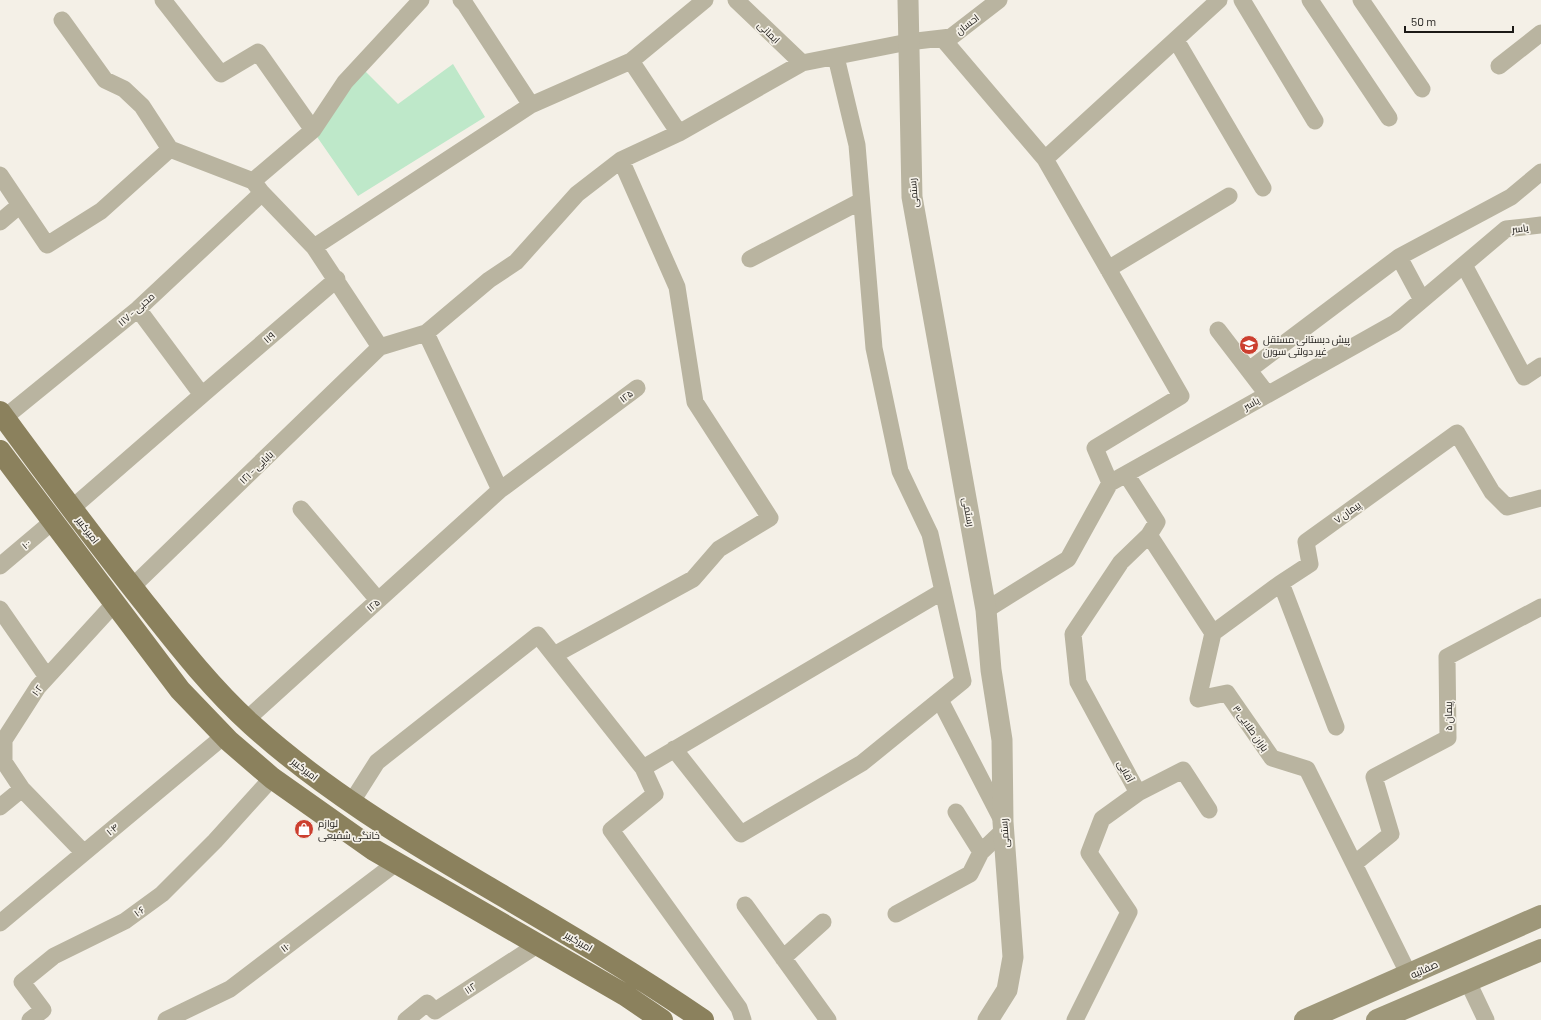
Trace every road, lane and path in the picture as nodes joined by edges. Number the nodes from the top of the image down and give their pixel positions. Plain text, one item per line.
1 (163, 0) edge
2 (421, 0) edge
3 (461, 0) edge
4 (705, 0) edge
5 (736, 0) edge
6 (908, 0) edge
7 (999, 0) edge
8 (1219, 0) edge
9 (1242, 0) edge
10 (1310, 0) edge
11 (1361, 0) edge
12 (62, 20) dead end
13 (1541, 33) edge
14 (942, 38) junction
15 (1176, 40) junction
16 (908, 42) junction
17 (836, 57) junction
18 (631, 61) junction
19 (802, 63) junction
20 (1499, 66) dead end
21 (1422, 89) dead end
22 (531, 104) junction
23 (1388, 118) dead end
24 (1315, 121) dead end
25 (314, 130) junction
26 (679, 133) junction
27 (170, 149) junction
28 (1045, 159) junction
29 (621, 160) junction
30 (1541, 172) edge
31 (0, 175) edge
32 (257, 187) junction
33 (1262, 188) dead end
34 (1229, 196) dead end
35 (861, 202) junction
36 (20, 205) junction
37 (0, 222) edge
38 (1541, 225) edge
39 (314, 247) junction
40 (1399, 257) junction
41 (750, 259) dead end
42 (1464, 265) junction
43 (1108, 269) junction
44 (337, 279) junction
45 (1422, 300) junction
46 (138, 309) junction
47 (1218, 330) dead end
48 (426, 333) junction
49 (380, 347) junction
50 (1541, 366) edge
51 (1248, 370) junction
52 (637, 388) dead end
53 (1267, 394) junction
54 (202, 395) junction
55 (2, 415) edge
56 (0, 451) edge
57 (1126, 474) junction
58 (1110, 483) junction
59 (500, 490) junction
60 (1541, 498) edge
61 (72, 509) junction
62 (301, 509) dead end
63 (52, 522) junction
64 (1149, 536) junction
65 (0, 566) edge
66 (1281, 582) junction
67 (132, 587) junction
68 (943, 591) junction
69 (378, 600) junction
70 (114, 604) junction
71 (1541, 607) edge
72 (0, 609) edge
73 (986, 610) junction
74 (1213, 633) junction
75 (554, 655) junction
76 (47, 677) junction
77 (940, 700) junction
78 (246, 720) junction
79 (1336, 727) dead end
80 (224, 736) junction
81 (674, 749) junction
82 (643, 768) junction
83 (272, 778) junction
84 (22, 788) junction
85 (1138, 793) junction
86 (351, 803) junction
87 (0, 807) edge
88 (1209, 810) dead end
89 (956, 812) dead end
90 (1003, 826) junction
91 (982, 852) junction
92 (84, 853) junction
93 (396, 863) junction
94 (1354, 864) junction
95 (745, 905) dead end
96 (528, 911) junction
97 (896, 914) dead end
98 (1541, 916) edge
99 (823, 922) dead end
100 (0, 923) edge
101 (517, 933) junction
102 (537, 945) junction
103 (1541, 950) edge
104 (783, 958) junction
105 (1409, 976) junction
106 (1468, 982) junction
107 (653, 1018) edge
108 (30, 1020) edge
109 (166, 1020) edge
110 (406, 1020) edge
111 (703, 1020) edge
112 (743, 1020) edge
113 (828, 1020) edge
114 (988, 1020) edge
115 (1075, 1020) edge
116 (1305, 1020) edge
117 (1377, 1020) edge
118 (1486, 1020) edge

1 - 25 street
2 - 25 street, محبی - ۱۱۷
3 - 22 street
4 - 18 street
5 - 19 street, ایمانی
6 - 16 street, رستمی
7 - 14 street, احسان
8 - 15 street
9 - 24 street
10 - 23 street
11 - 21 street
12 - 27 street
13 - 20 street
14 - 16 street, احسان
14 - 28 street
15 - 28 street
15 - 33 street
16 - 17 street, احسان
16 - 73 street, رستمی
17 - 19 street, احسان
17 - 35 street
18 - 22 street
18 - 26 street
19 - 26 street, احسان
22 - 39 street
25 - 32 street, محبی - ۱۱۷
26 - 29 street, احسان
27 - 32 street
27 - 36 street
28 - 43 street
29 - 48 street, احسان
29 - 75 street
30 - 40 street
31 - 36 street
32 - 39 street
32 - 46 street, محبی - ۱۱۷
34 - 43 street
35 - 41 street
35 - 68 street
36 - 37 street
38 - 42 street, یاسر
39 - 44 street
40 - 45 street
40 - 51 street
42 - 45 street, یاسر
42 - 50 street
43 - 58 street
44 - 49 street
44 - 54 street, ۱۱۹
45 - 53 street, یاسر
46 - 54 street
46 - 55 street, محبی - ۱۱۷
47 - 51 street
48 - 49 street
48 - 59 street
49 - 67 street, بابایی - ۱۲۱
51 - 53 street
52 - 59 street, ۱۲۵
53 - 57 street, یاسر
54 - 61 street, ۱۱۹
55 - 61 main road, امیرکبیر
56 - 63 main road
57 - 58 street, یاسر
57 - 64 street
58 - 73 street
59 - 69 street, ۱۲۵
60 - 66 street, پیمان ۷
61 - 67 main road, امیرکبیر
62 - 69 street
63 - 65 street, ۱۰۰
63 - 70 main road
64 - 74 street
64 - 85 street, آقایی
66 - 74 street
66 - 79 street
67 - 78 main road, امیرکبیر
68 - 77 street
68 - 81 street
69 - 78 street, ۱۲۵
70 - 76 street, ۱۰۲
70 - 80 main road
71 - 94 street, پیمان ۵
72 - 76 street
73 - 90 street, رستمی
74 - 94 street, باران طلایی ۳
75 - 82 street
75 - 86 street
76 - 84 street, ۱۰۲
77 - 81 street
77 - 90 street
78 - 86 main road, امیرکبیر
80 - 83 main road
80 - 92 street, ۱۰۴
81 - 82 street
82 - 112 street
83 - 93 main road
83 - 108 street, ۱۰۶
84 - 87 street
84 - 92 street, ۱۰۲
85 - 88 street
85 - 115 street, آقایی
86 - 96 main road, امیرکبیر
89 - 91 street
90 - 91 street
90 - 114 street, رستمی
91 - 97 street
92 - 100 street, ۱۰۴
93 - 101 main road
93 - 109 street, ۱۱۰
94 - 105 street, باران طلایی ۳
95 - 104 street
96 - 101 main road
96 - 111 main road, امیرکبیر
98 - 105 main road, صفائیه
99 - 104 street
101 - 102 main road
102 - 107 main road
102 - 110 street, ۱۱۲
103 - 106 main road
104 - 113 street
105 - 116 main road, صفائیه
106 - 117 main road
106 - 118 street

